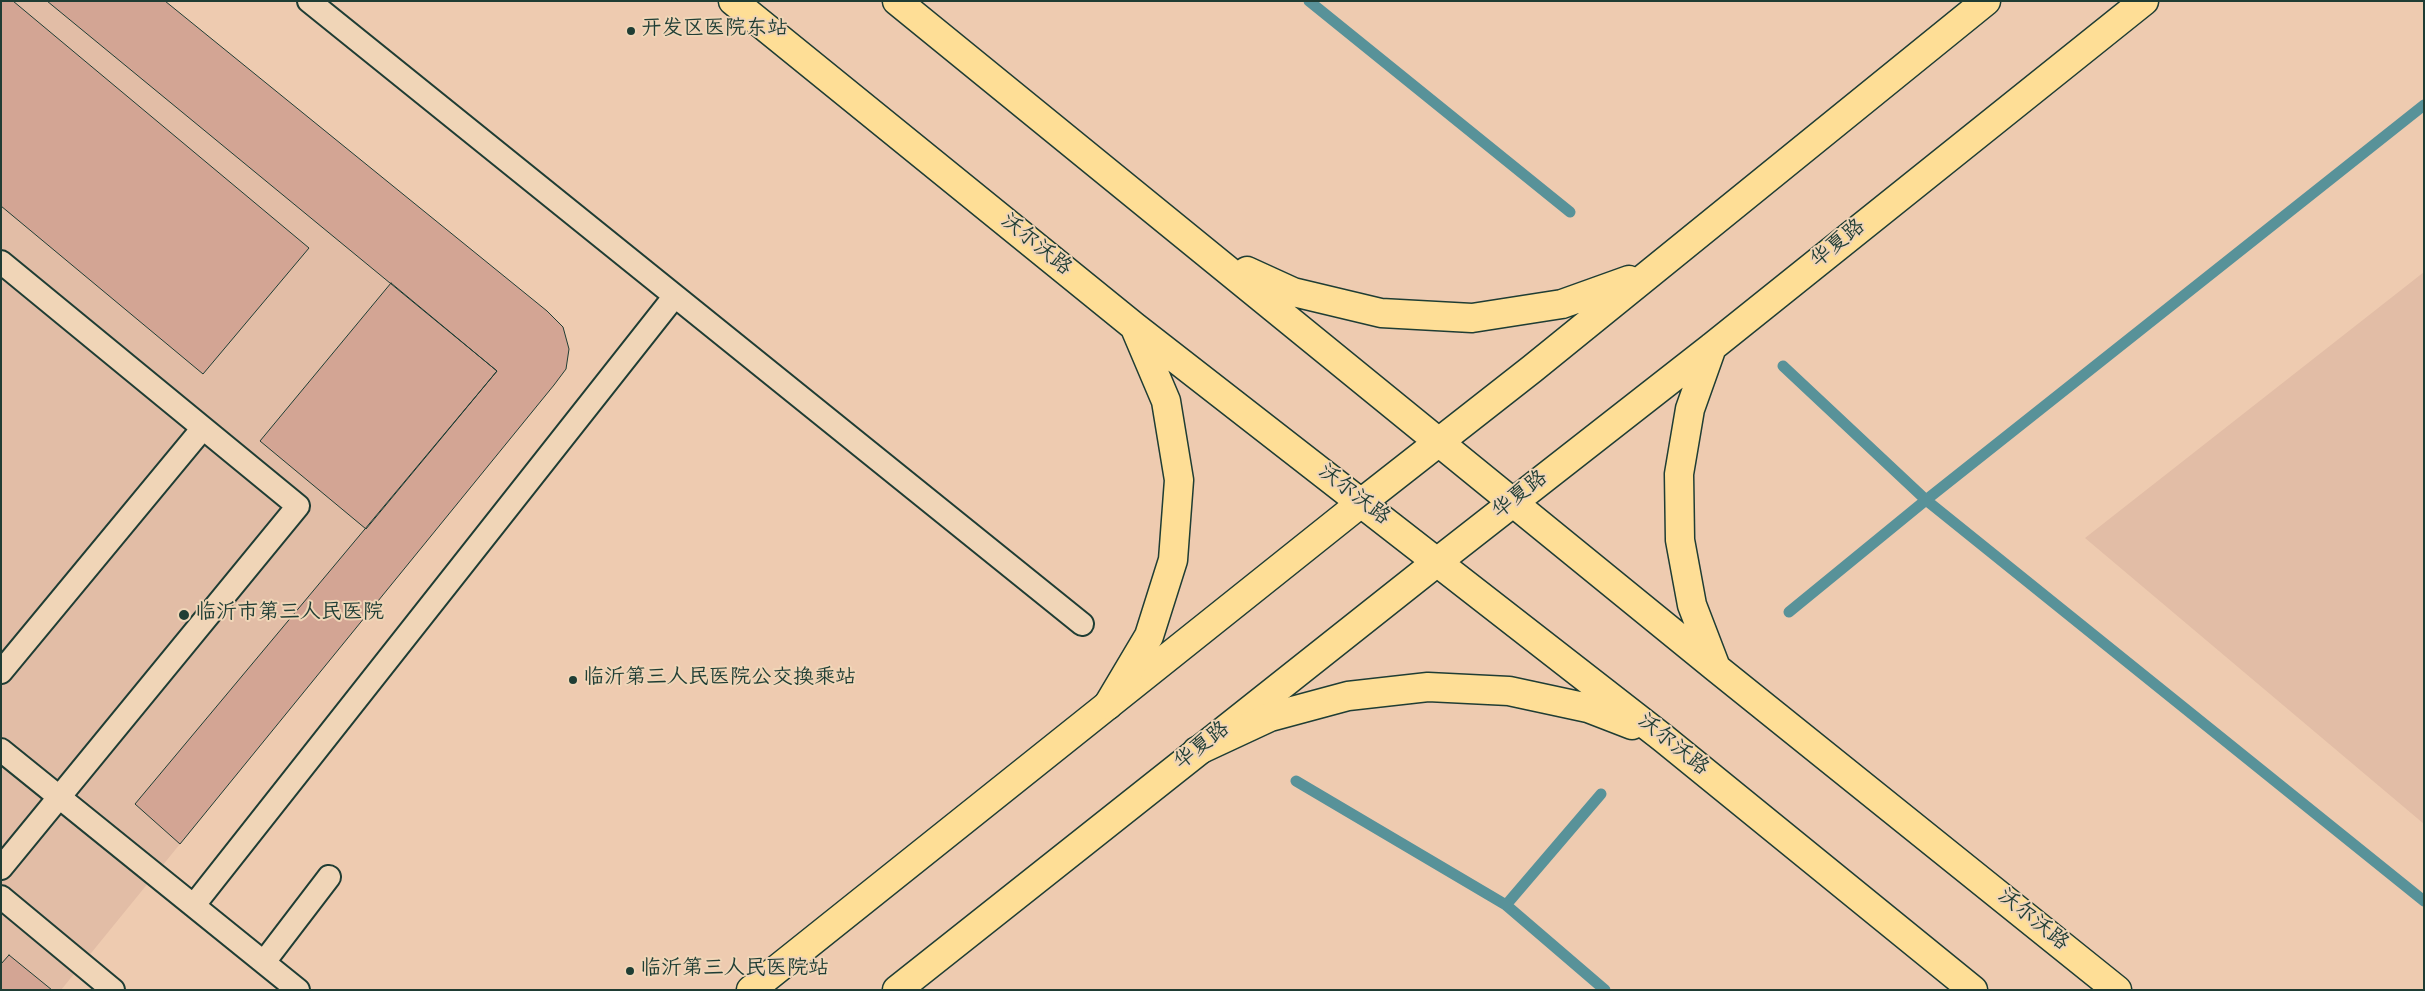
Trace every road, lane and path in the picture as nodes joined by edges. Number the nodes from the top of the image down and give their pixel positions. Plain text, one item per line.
1 (309, 1) edge
2 (733, 1) edge
3 (897, 1) edge
4 (1986, 1) edge
5 (2144, 1) edge
6 (1210, 254) junction
7 (1, 262) edge
8 (1647, 274) junction
9 (674, 297) junction
10 (1135, 327) junction
11 (1712, 346) junction
12 (203, 428) junction
13 (1439, 440) junction
14 (1514, 502) junction
15 (1361, 503) junction
16 (1437, 562) junction
17 (1082, 624) dead end
18 (1716, 667) junction
19 (1, 672) edge
20 (1108, 705) junction
21 (1663, 738) junction
22 (1, 750) edge
23 (1197, 751) junction
24 (60, 797) junction
25 (1, 868) edge
26 (329, 877) dead end
27 (1, 897) edge
28 (194, 905) junction
29 (264, 962) junction
30 (113, 990) edge
31 (298, 990) edge
32 (751, 990) edge
33 (897, 990) edge
34 (1973, 990) edge
35 (2118, 990) edge

1 - 9 lane
2 - 10 main road, 沃尔沃路
3 - 6 main road, 沃尔沃路
4 - 8 main road
5 - 11 main road, 华夏路
6 - 8 main road
6 - 13 main road, 沃尔沃路
7 - 12 lane
8 - 13 main road
9 - 17 lane
9 - 28 lane
10 - 15 main road, 沃尔沃路
10 - 20 main road
11 - 14 main road, 华夏路
11 - 18 main road
12 - 19 lane
12 - 24 lane
13 - 14 main road, 沃尔沃路
13 - 15 main road
14 - 16 main road, 华夏路
14 - 18 main road, 沃尔沃路
15 - 16 main road, 沃尔沃路
15 - 20 main road
16 - 21 main road, 沃尔沃路
16 - 23 main road, 华夏路
18 - 35 main road, 沃尔沃路
20 - 32 main road
21 - 23 main road
21 - 34 main road, 沃尔沃路
22 - 24 lane
23 - 33 main road, 华夏路
24 - 25 lane
24 - 28 lane
26 - 29 lane
27 - 30 lane
28 - 29 lane
29 - 31 lane

